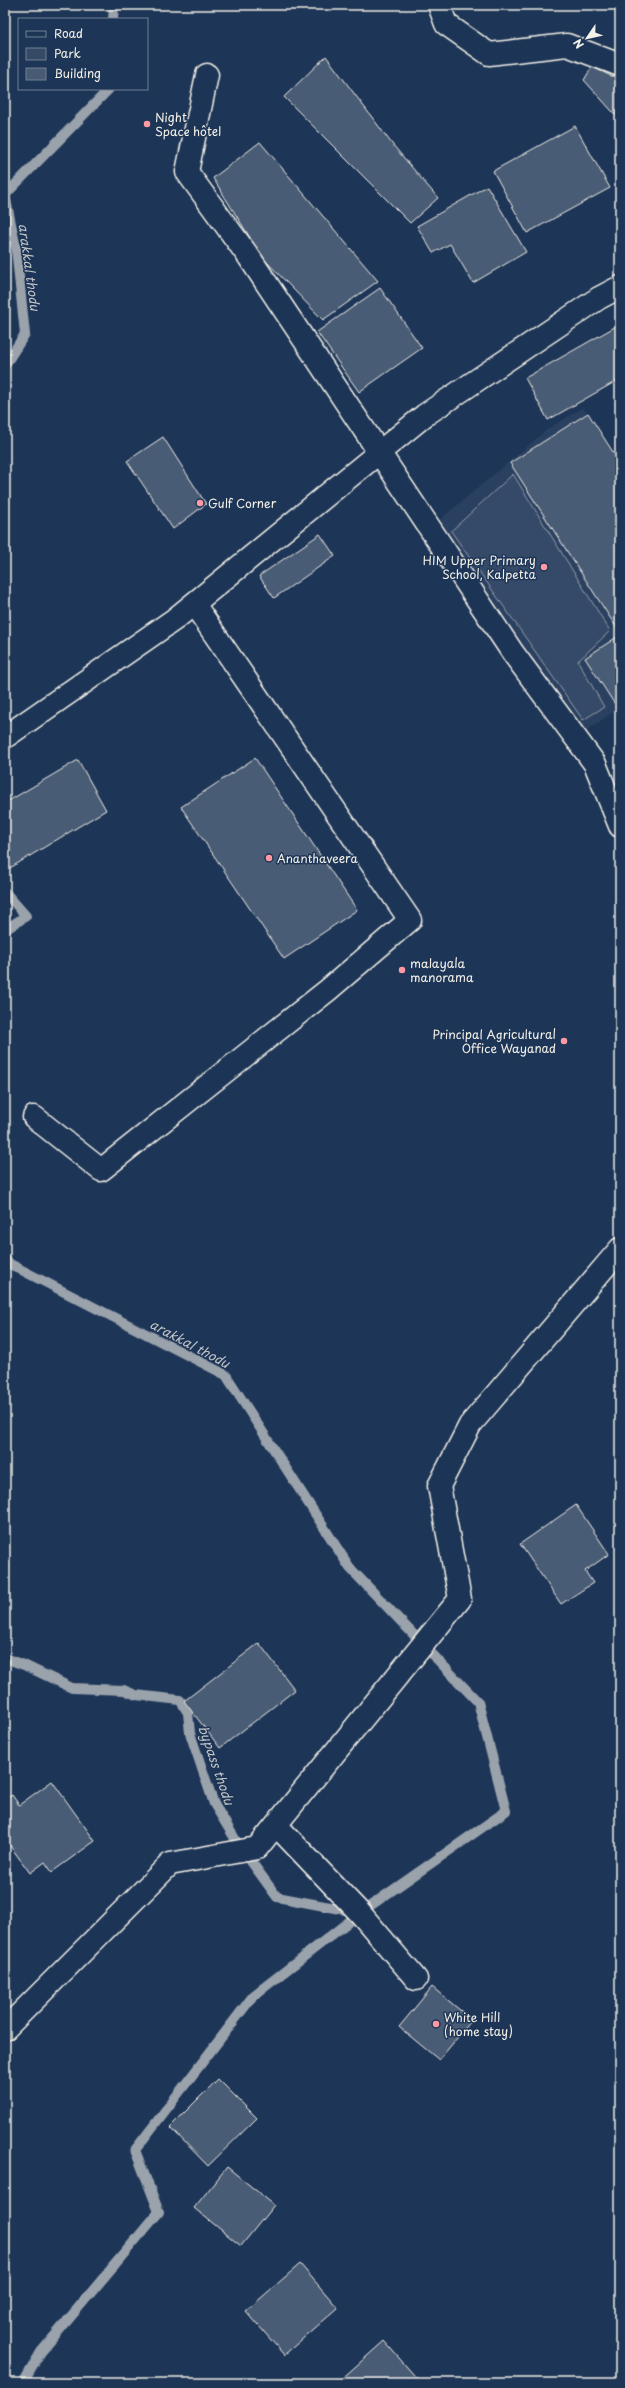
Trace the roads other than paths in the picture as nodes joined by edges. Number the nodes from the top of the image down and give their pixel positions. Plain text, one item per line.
1 (439, 5) edge
2 (620, 65) edge
3 (207, 75) dead end
4 (620, 287) edge
5 (379, 452) junction
6 (194, 604) junction
7 (5, 737) edge
8 (620, 826) edge
9 (34, 1117) dead end
10 (620, 1250) edge
11 (276, 1825) junction
12 (416, 1979) dead end
13 (5, 2029) edge

1 - 2 street
3 - 5 street
4 - 5 street
5 - 6 street
5 - 8 street
6 - 7 street
6 - 9 street
10 - 11 street
11 - 12 street
11 - 13 street

